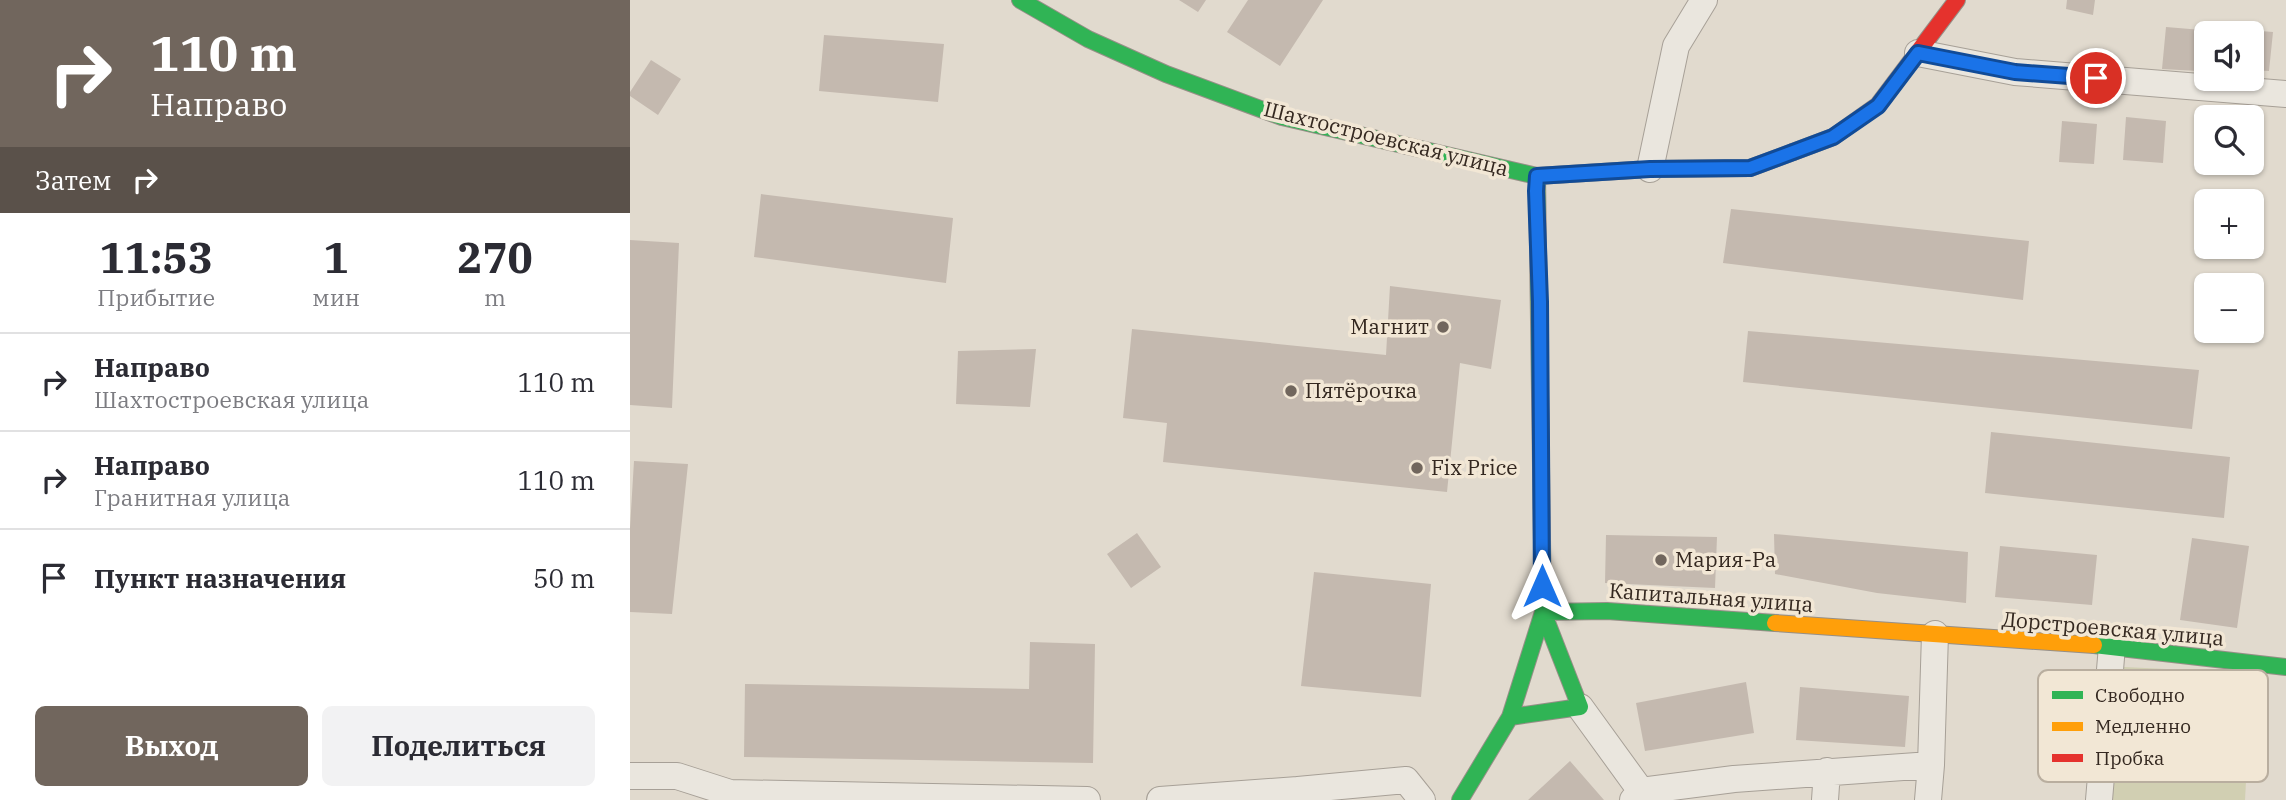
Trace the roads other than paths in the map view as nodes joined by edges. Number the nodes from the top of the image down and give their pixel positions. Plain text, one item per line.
1 (1020, 0) edge
2 (1704, 0) edge
3 (1957, 0) edge
4 (1918, 53) junction
5 (2286, 94) edge
6 (1650, 169) junction
7 (1537, 176) junction
8 (1543, 612) junction
9 (1935, 634) junction
10 (2112, 646) junction
11 (2286, 667) edge
12 (2110, 670) edge
13 (1580, 706) junction
14 (1510, 717) junction
15 (1931, 765) junction
16 (1827, 771) junction
17 (630, 776) edge
18 (2101, 782) edge
19 (1294, 795) edge
20 (1637, 796) edge
21 (1087, 800) edge
22 (1160, 800) edge
23 (1422, 800) edge
24 (1460, 800) edge
25 (1825, 800) edge
26 (1928, 800) edge
27 (2099, 800) edge

1 - 7 street, Шахтостроевская улица
2 - 6 street
3 - 4 street, Шахтостроевская улица
4 - 5 street
4 - 6 street, Шахтостроевская улица
6 - 7 street, Шахтостроевская улица
7 - 8 street
8 - 9 street, Капитальная улица
8 - 13 street
8 - 14 street
9 - 10 street, Дорстроевская улица
9 - 15 street
10 - 11 street, Дорстроевская улица
10 - 12 street
13 - 14 street
13 - 20 street
14 - 24 street
15 - 16 street
15 - 26 street
16 - 20 street
16 - 25 street
17 - 21 street
18 - 27 street
19 - 22 street
19 - 23 street

